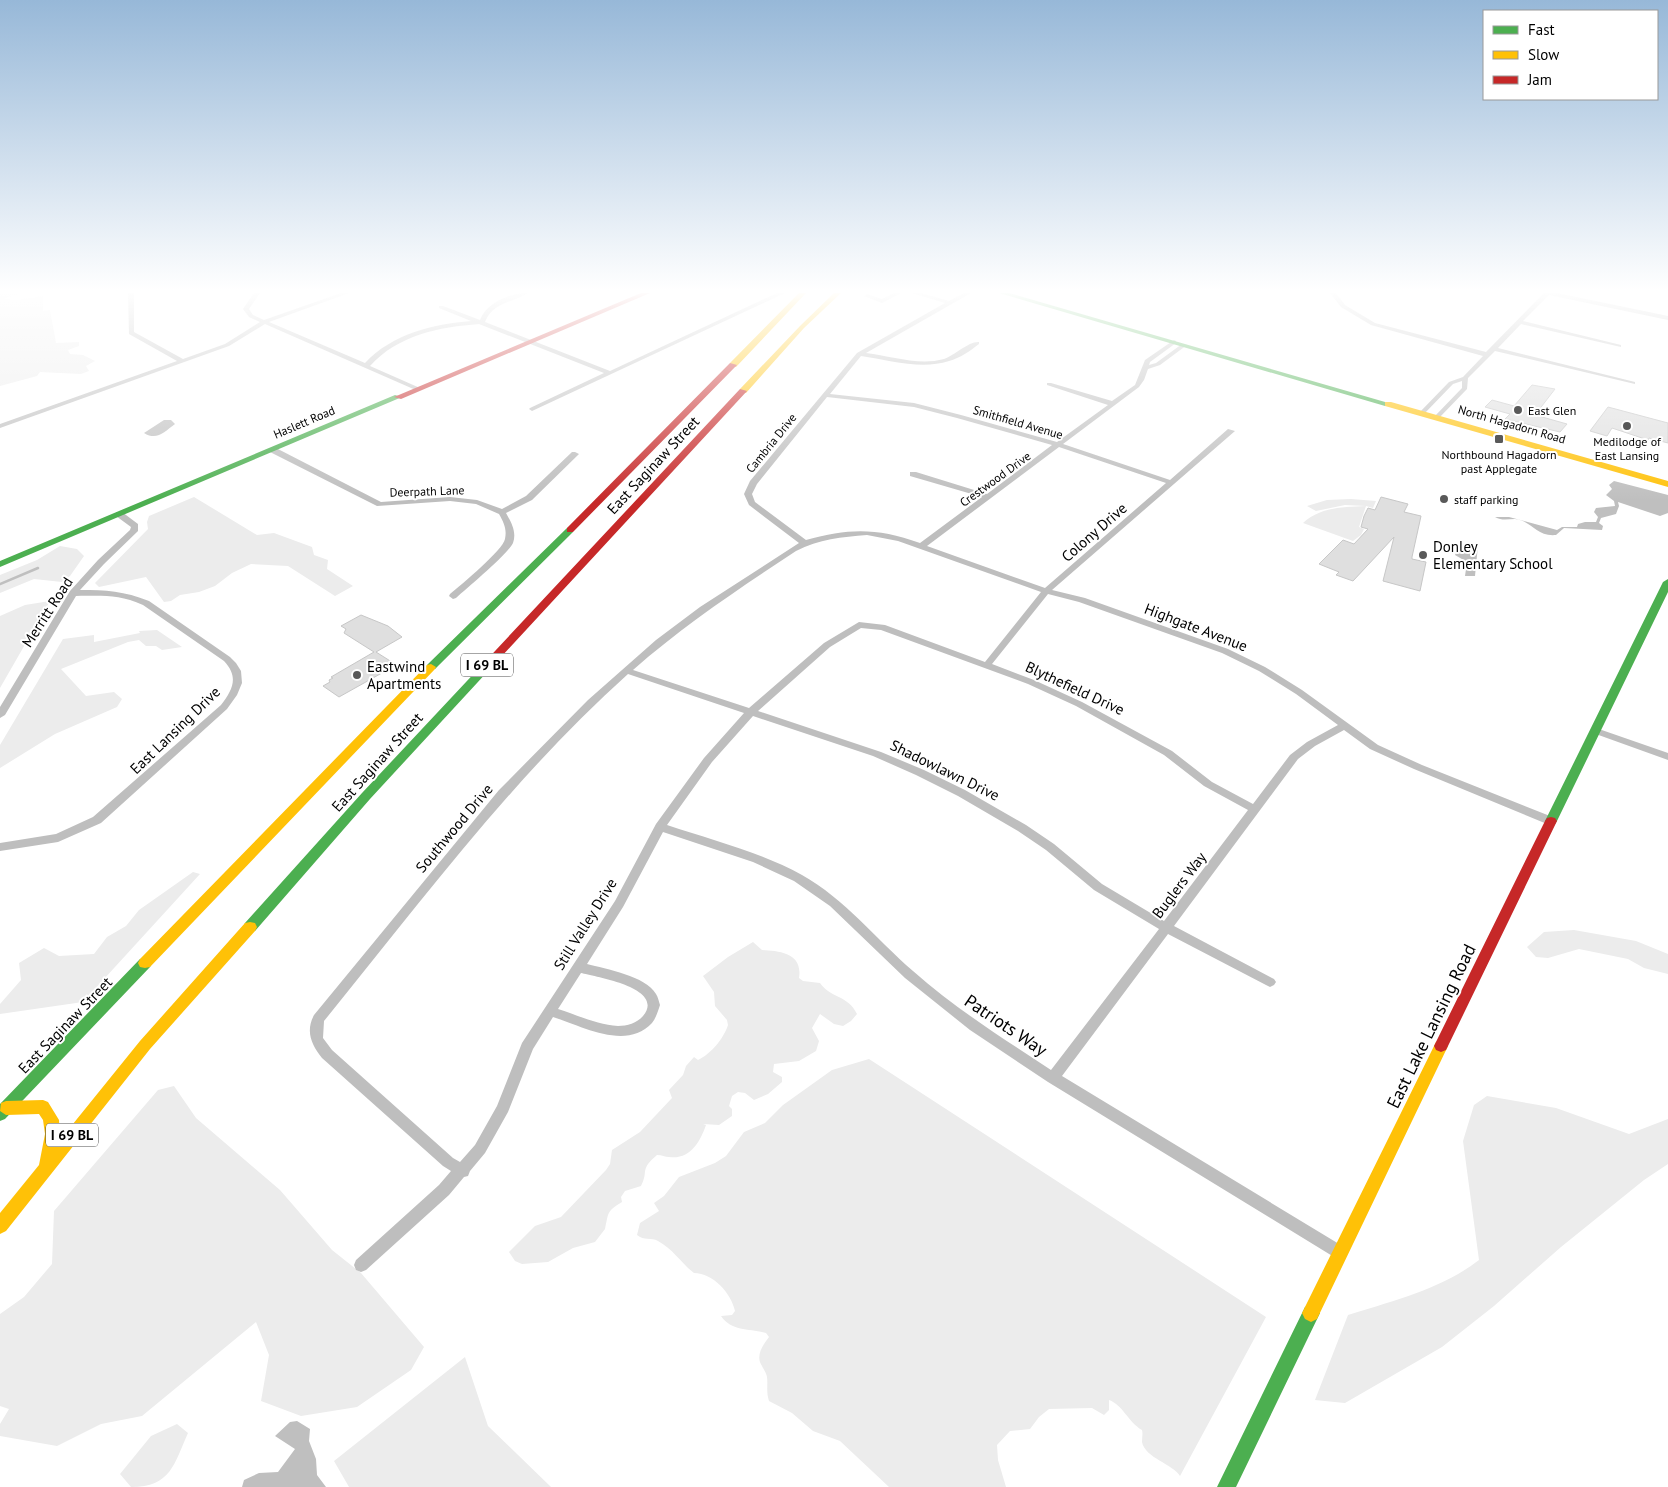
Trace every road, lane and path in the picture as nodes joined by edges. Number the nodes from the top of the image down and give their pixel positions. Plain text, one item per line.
1 (178, 362) edge
2 (358, 362) edge
3 (368, 362) edge
4 (482, 362) edge
5 (583, 362) edge
6 (633, 362) edge
7 (735, 362) edge
8 (769, 362) edge
9 (851, 362) edge
10 (1147, 362) edge
11 (1160, 362) edge
12 (1247, 362) edge
13 (1481, 362) edge
14 (1551, 362) edge
15 (366, 366) junction
16 (1145, 368) junction
17 (610, 373) junction
18 (1465, 378) junction
19 (1633, 383) dead end
20 (1049, 384) dead end
21 (418, 389) junction
22 (825, 394) junction
23 (1113, 404) junction
24 (532, 409) dead end
25 (1422, 412) junction
26 (1437, 417) junction
27 (0, 426) edge
28 (1231, 431) dead end
29 (1059, 445) junction
30 (277, 448) junction
31 (575, 454) dead end
32 (913, 474) dead end
33 (1172, 483) junction
34 (1668, 484) edge
35 (989, 497) junction
36 (502, 512) junction
37 (119, 514) junction
38 (805, 543) junction
39 (921, 546) junction
40 (0, 564) edge
41 (1668, 582) edge
42 (1046, 591) junction
43 (73, 594) junction
44 (453, 596) dead end
45 (867, 624) joint
46 (987, 665) junction
47 (627, 671) junction
48 (751, 712) junction
49 (0, 715) edge
50 (1344, 726) junction
51 (1596, 731) junction
52 (1668, 757) edge
53 (1255, 810) junction
54 (1550, 822) junction
55 (660, 828) junction
56 (0, 847) edge
57 (1167, 926) junction
58 (578, 967) junction
59 (1270, 982) dead end
60 (549, 1011) junction
61 (1053, 1078) junction
62 (3, 1111) edge
63 (46, 1166) junction
64 (462, 1171) junction
65 (0, 1226) edge
66 (1339, 1252) junction
67 (361, 1265) dead end
68 (1226, 1487) edge

1 - 27 street
2 - 15 street
3 - 15 street
4 - 21 main road, Haslett Road
5 - 17 street
6 - 17 street
7 - 62 main road, East Saginaw Street / I 69 BL
8 - 63 main road, East Saginaw Street / I 69 BL
9 - 22 street, Cambria Drive
10 - 16 street, Crestwood Drive
11 - 16 street
12 - 25 main road, North Hagadorn Road
13 - 18 street
14 - 19 street
15 - 21 street
16 - 23 street, Crestwood Drive
17 - 24 street
18 - 25 street
18 - 26 street
20 - 23 street
21 - 30 main road, Haslett Road
22 - 29 street, Smithfield Avenue
22 - 38 street, Cambria Drive
23 - 29 street, Crestwood Drive
25 - 26 main road, North Hagadorn Road
26 - 34 main road, North Hagadorn Road
28 - 33 street, Colony Drive
29 - 33 street, Smithfield Avenue
29 - 35 street, Crestwood Drive
30 - 36 street, Deerpath Lane
30 - 37 main road, Haslett Road
31 - 36 street
32 - 35 street
33 - 42 street, Colony Drive
35 - 39 street, Crestwood Drive
36 - 44 street
37 - 40 main road, Haslett Road
37 - 43 street, Merritt Road
38 - 39 street, Highgate Avenue
38 - 47 street, Southwood Drive
39 - 42 street, Highgate Avenue
41 - 51 main road, East Lake Lansing Road
42 - 46 street, Colony Drive
42 - 50 street, Highgate Avenue
43 - 49 street, Merritt Road
43 - 56 street, East Lansing Drive
45 - 46 street, Blythefield Drive
45 - 48 street, Still Valley Drive
46 - 53 street, Blythefield Drive
47 - 48 street, Shadowlawn Drive
47 - 64 street, Southwood Drive
48 - 55 street, Still Valley Drive
48 - 57 street, Shadowlawn Drive
50 - 53 street, Buglers Way
50 - 54 street, Highgate Avenue
51 - 52 street
51 - 54 main road, East Lake Lansing Road
53 - 57 street, Buglers Way
54 - 66 main road, East Lake Lansing Road
55 - 58 street, Still Valley Drive
55 - 61 street, Patriots Way
57 - 59 street, Shadowlawn Drive
57 - 61 street, Buglers Way
58 - 60 street, Still Valley Drive
58 - 60 street
60 - 64 street, Still Valley Drive
61 - 66 street, Patriots Way
62 - 63 main road
63 - 65 main road, East Saginaw Street / I 69 BL
64 - 67 street, Still Valley Drive
66 - 68 main road, East Lake Lansing Road

